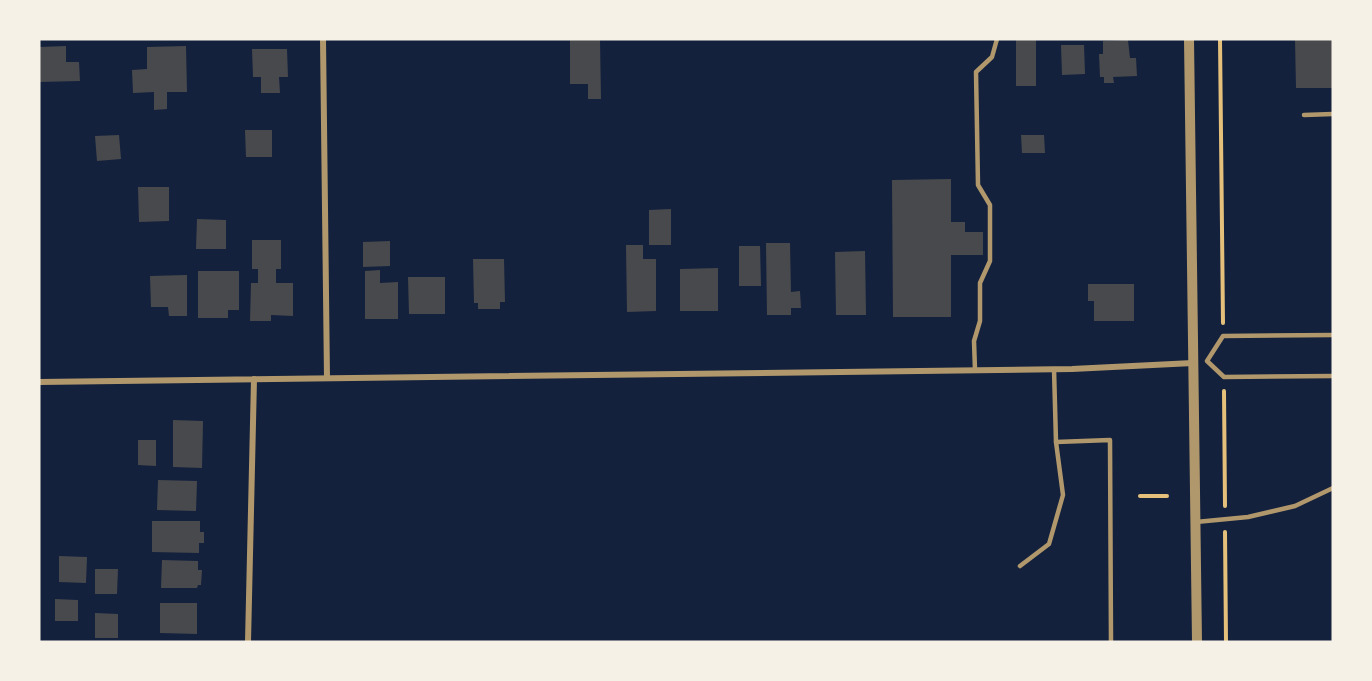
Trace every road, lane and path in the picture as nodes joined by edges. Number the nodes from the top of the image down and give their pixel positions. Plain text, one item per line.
1 (323, 39) edge
2 (997, 39) edge
3 (1189, 39) edge
4 (1304, 114) dead end
5 (1333, 114) edge
6 (1333, 335) edge
7 (1207, 361) junction
8 (1193, 363) junction
9 (1054, 369) junction
10 (975, 370) junction
11 (1333, 376) edge
12 (327, 378) junction
13 (254, 379) junction
14 (39, 382) edge
15 (1056, 442) junction
16 (1333, 488) edge
17 (1140, 496) dead end
18 (1167, 496) dead end
19 (1196, 522) junction
20 (1020, 566) dead end
21 (248, 642) edge
22 (1111, 642) edge
23 (1197, 642) edge

1 - 12 street
2 - 10 lane
3 - 8 street
4 - 5 lane
6 - 7 lane
7 - 8 lane
7 - 11 lane
8 - 9 street
8 - 19 street
9 - 10 street
9 - 15 lane
10 - 12 street
12 - 13 street
13 - 14 street
13 - 21 street
15 - 20 lane
15 - 22 lane
16 - 19 lane
17 - 18 path
19 - 23 street

